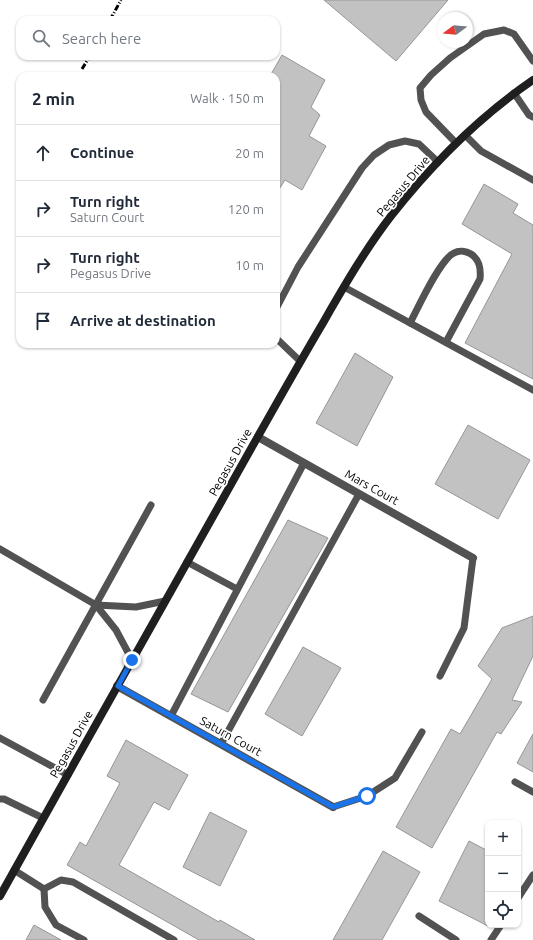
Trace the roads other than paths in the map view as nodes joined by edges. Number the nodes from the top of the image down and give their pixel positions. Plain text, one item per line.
1 (533, 61) edge
2 (533, 80) edge
3 (514, 93) junction
4 (533, 117) edge
5 (465, 135) junction
6 (456, 143) junction
7 (438, 162) junction
8 (533, 180) edge
9 (344, 287) junction
10 (280, 301) edge
11 (410, 323) junction
12 (280, 342) edge
13 (446, 342) junction
14 (300, 361) junction
15 (533, 390) edge
16 (258, 437) junction
17 (304, 463) junction
18 (359, 494) junction
19 (152, 505) dead end
20 (0, 549) edge
21 (473, 558) joint
22 (187, 562) junction
23 (237, 589) junction
24 (165, 601) junction
25 (96, 605) junction
26 (132, 660) junction
27 (440, 676) dead end
28 (118, 686) junction
29 (43, 700) dead end
30 (171, 716) junction
31 (422, 732) dead end
32 (0, 738) edge
33 (221, 744) junction
34 (68, 775) junction
35 (515, 782) dead end
36 (533, 792) edge
37 (0, 799) edge
38 (333, 807) joint
39 (44, 818) junction
40 (14, 870) junction
41 (533, 875) edge
42 (44, 889) junction
43 (521, 893) edge
44 (0, 896) edge
45 (419, 916) dead end
46 (498, 928) edge
47 (84, 940) edge
48 (174, 940) edge
49 (456, 940) edge
50 (491, 940) edge

1 - 6 lane
2 - 3 street, Pegasus Drive
3 - 4 lane
3 - 5 street, Pegasus Drive
5 - 6 street, Pegasus Drive
5 - 8 lane
6 - 7 street, Pegasus Drive
7 - 9 street, Pegasus Drive
7 - 10 lane
9 - 11 lane
9 - 14 street, Pegasus Drive
11 - 13 lane
11 - 13 lane
12 - 14 lane
13 - 15 lane
14 - 16 street, Pegasus Drive
16 - 17 street, Mars Court
16 - 22 street, Pegasus Drive
17 - 18 street, Mars Court
17 - 23 lane
18 - 21 street, Mars Court
18 - 33 lane
19 - 25 lane
20 - 25 lane
21 - 27 lane
22 - 23 lane
22 - 24 street, Pegasus Drive
23 - 30 lane
24 - 25 lane
24 - 26 street, Pegasus Drive
25 - 26 lane
25 - 29 lane
26 - 28 street, Pegasus Drive
28 - 30 street, Saturn Court
28 - 34 street, Pegasus Drive
30 - 33 street, Saturn Court
31 - 38 lane
32 - 34 lane
33 - 38 street, Saturn Court
34 - 39 street, Pegasus Drive
35 - 36 lane
37 - 39 lane
39 - 40 street, Pegasus Drive
40 - 42 lane
40 - 44 street, Pegasus Drive
41 - 43 lane
42 - 47 lane
42 - 48 lane
45 - 49 lane
46 - 50 lane

